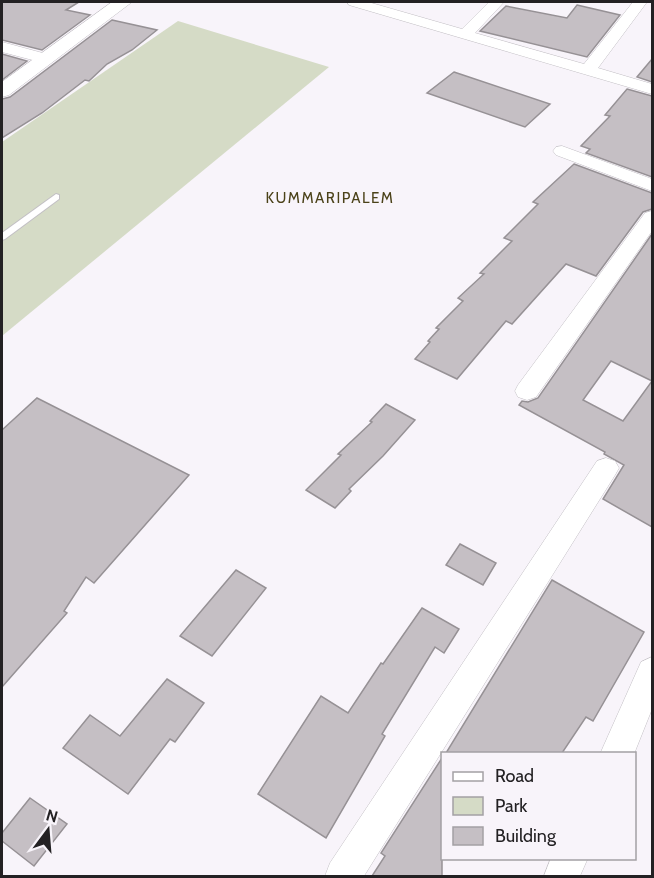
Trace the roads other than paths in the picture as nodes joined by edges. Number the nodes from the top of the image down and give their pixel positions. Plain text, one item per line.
1 (123, 2) edge
2 (354, 2) edge
3 (497, 2) edge
4 (640, 2) edge
5 (396, 7) edge
6 (466, 33) junction
7 (2, 47) edge
8 (44, 58) junction
9 (588, 70) junction
10 (652, 89) edge
11 (2, 91) edge
12 (562, 151) dead end
13 (652, 185) edge
14 (56, 197) dead end
15 (652, 217) edge
16 (2, 237) edge
17 (527, 391) dead end
18 (606, 468) dead end
19 (652, 672) edge
20 (616, 752) edge
21 (569, 860) edge
22 (343, 876) edge
23 (562, 876) edge

1 - 8 street
2 - 5 street
3 - 6 street
4 - 9 street
5 - 6 street
6 - 9 street
7 - 8 street
8 - 11 street
9 - 10 street
12 - 13 street
14 - 16 lane
15 - 17 street
18 - 22 street
19 - 20 street
21 - 23 street

